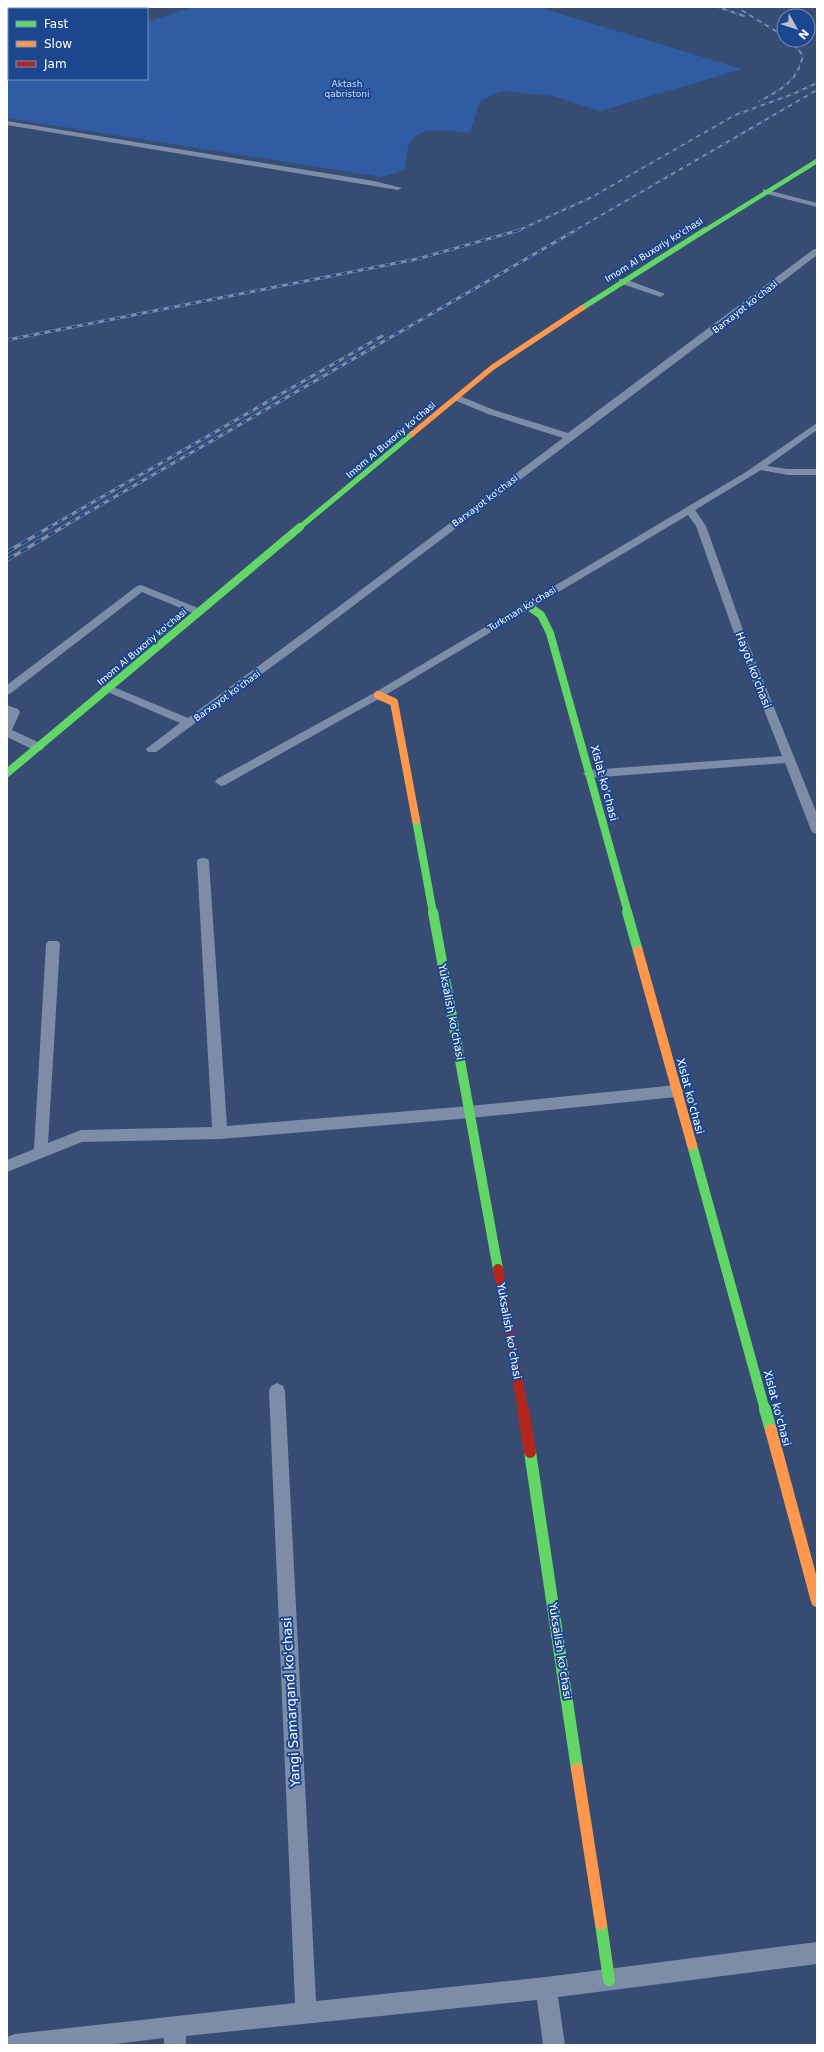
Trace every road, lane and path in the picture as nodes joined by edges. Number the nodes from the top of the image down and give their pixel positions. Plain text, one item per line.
1 (7, 123) edge
2 (817, 161) edge
3 (398, 188) dead end
4 (766, 191) junction
5 (817, 205) edge
6 (817, 251) edge
7 (622, 282) junction
8 (661, 294) dead end
9 (457, 398) junction
10 (817, 426) edge
11 (570, 437) junction
12 (759, 467) junction
13 (817, 472) edge
14 (690, 510) junction
15 (527, 605) junction
16 (199, 612) junction
17 (107, 688) junction
18 (7, 691) edge
19 (378, 694) junction
20 (7, 709) edge
21 (190, 722) junction
22 (7, 728) edge
23 (7, 732) edge
24 (38, 747) junction
25 (152, 749) dead end
26 (788, 759) junction
27 (7, 773) edge
28 (589, 774) junction
29 (221, 782) dead end
30 (817, 830) edge
31 (203, 862) dead end
32 (53, 944) dead end
33 (676, 1091) junction
34 (470, 1112) junction
35 (220, 1133) junction
36 (42, 1151) junction
37 (7, 1166) edge
38 (277, 1391) dead end
39 (817, 1601) edge
40 (817, 1953) edge
41 (609, 1980) junction
42 (546, 1988) junction
43 (306, 2012) junction
44 (175, 2035) edge
45 (15, 2045) edge
46 (554, 2045) edge

1 - 3 street
2 - 4 street, Imom Al Buxoriy ko'chasi
4 - 5 street
4 - 7 street, Imom Al Buxoriy ko'chasi
6 - 11 street, Barxayot ko'chasi
7 - 8 street
7 - 9 street, Imom Al Buxoriy ko'chasi
9 - 11 street
9 - 16 street, Imom Al Buxoriy ko'chasi
10 - 12 street, Turkman ko'chasi
11 - 21 street, Barxayot ko'chasi
12 - 13 street
12 - 14 street, Turkman ko'chasi
14 - 15 street, Turkman ko'chasi
14 - 26 street, Hayot ko'chasi
15 - 19 street, Turkman ko'chasi
15 - 28 street, Xislat ko'chasi
16 - 17 street, Imom Al Buxoriy ko'chasi
16 - 18 street
17 - 21 street
17 - 24 street, Imom Al Buxoriy ko'chasi
19 - 29 street, Turkman ko'chasi
19 - 34 street, Yuksalish ko'chasi
20 - 22 street
21 - 25 street, Barxayot ko'chasi
23 - 24 street
24 - 27 street, Imom Al Buxoriy ko'chasi
26 - 28 street
26 - 30 street, Hayot ko'chasi
28 - 33 street, Xislat ko'chasi
31 - 35 street
32 - 36 street
33 - 34 street
33 - 39 street, Xislat ko'chasi
34 - 35 street
34 - 41 street, Yuksalish ko'chasi
35 - 36 street
36 - 37 street
38 - 43 street, Yangi Samarqand ko'chasi
40 - 41 street
41 - 42 street
42 - 43 street
42 - 46 street
43 - 44 street
44 - 45 street

